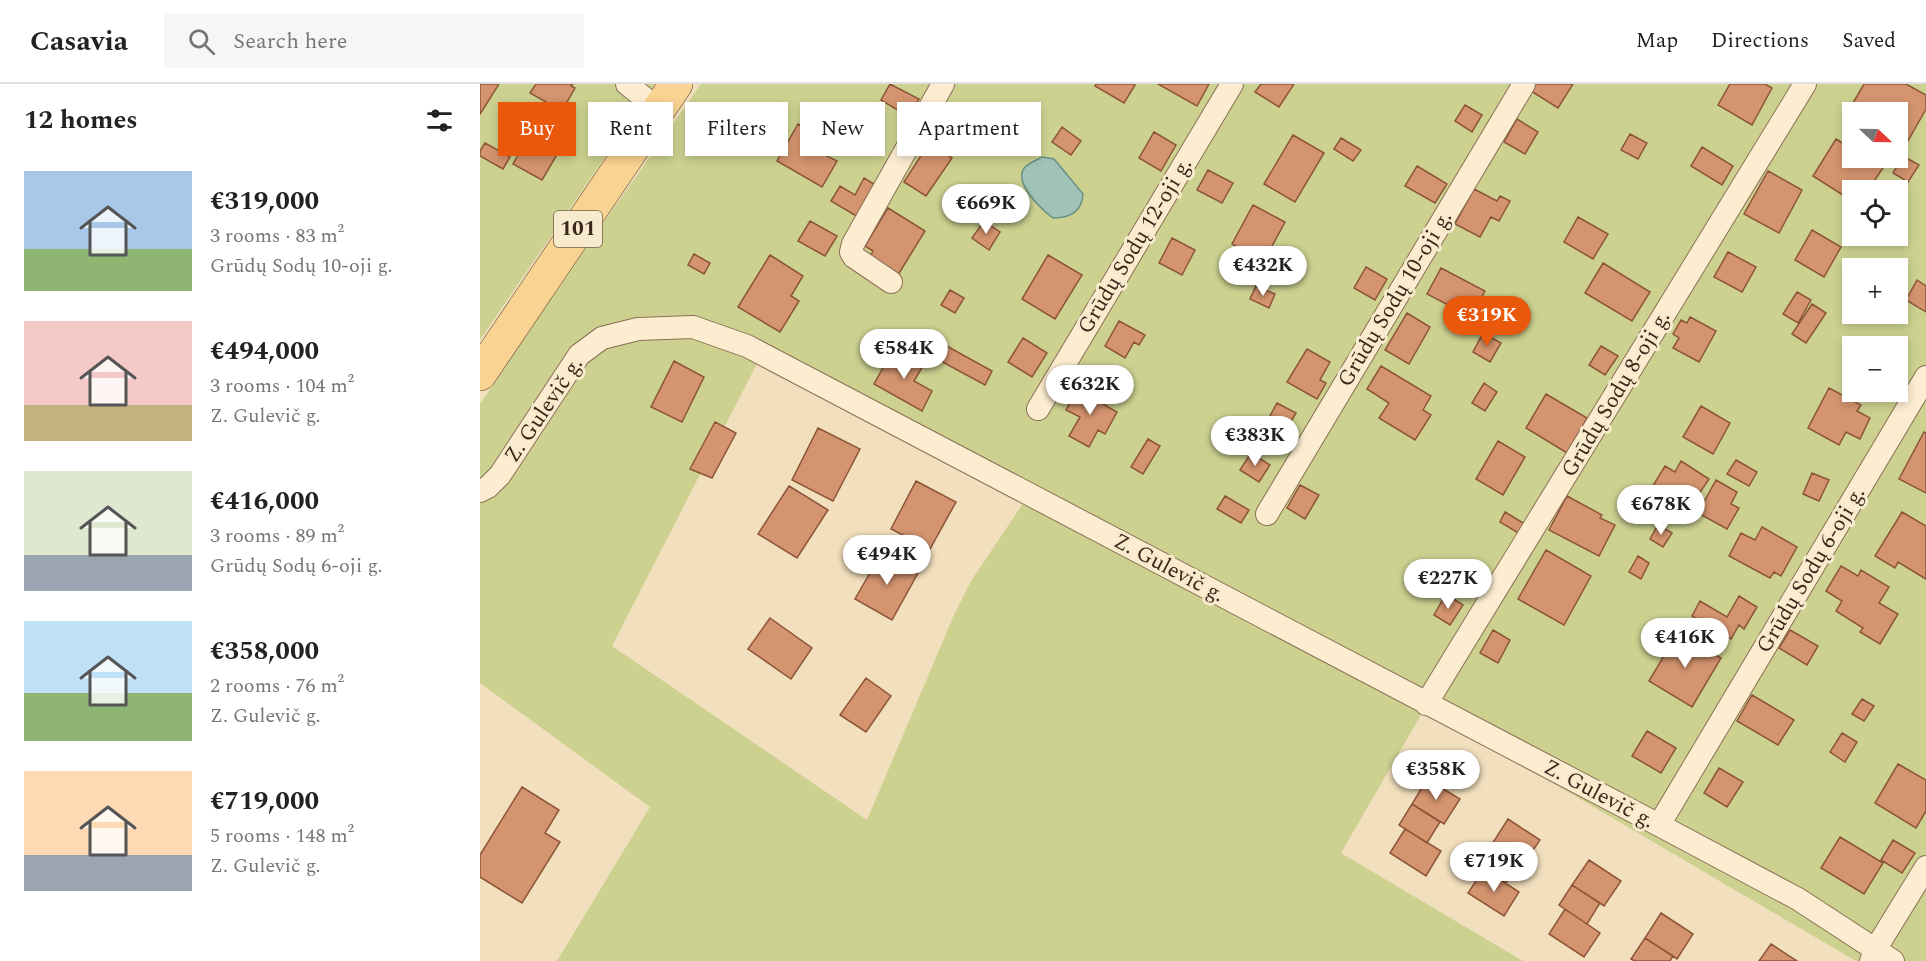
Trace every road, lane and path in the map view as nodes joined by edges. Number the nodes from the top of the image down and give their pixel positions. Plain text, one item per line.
1 (627, 84) edge
2 (943, 84) edge
3 (1232, 84) edge
4 (1524, 84) edge
5 (1805, 84) edge
6 (667, 97) edge
7 (891, 282) dead end
8 (480, 374) edge
9 (1926, 377) edge
10 (1038, 409) dead end
11 (480, 491) edge
12 (1267, 514) dead end
13 (1426, 704) junction
14 (1659, 825) junction
15 (1926, 867) edge
16 (1880, 957) edge

1 - 6 street
2 - 7 street
3 - 10 street, Grūdų Sodų 12-oji g.
4 - 12 street, Grūdų Sodų 10-oji g.
5 - 13 street, Grūdų Sodų 8-oji g.
6 - 8 main road, 101
9 - 14 street, Grūdų Sodų 6-oji g.
11 - 13 street, Z. Gulevič g.
13 - 14 street, Z. Gulevič g.
14 - 16 street, Z. Gulevič g.
15 - 16 street

